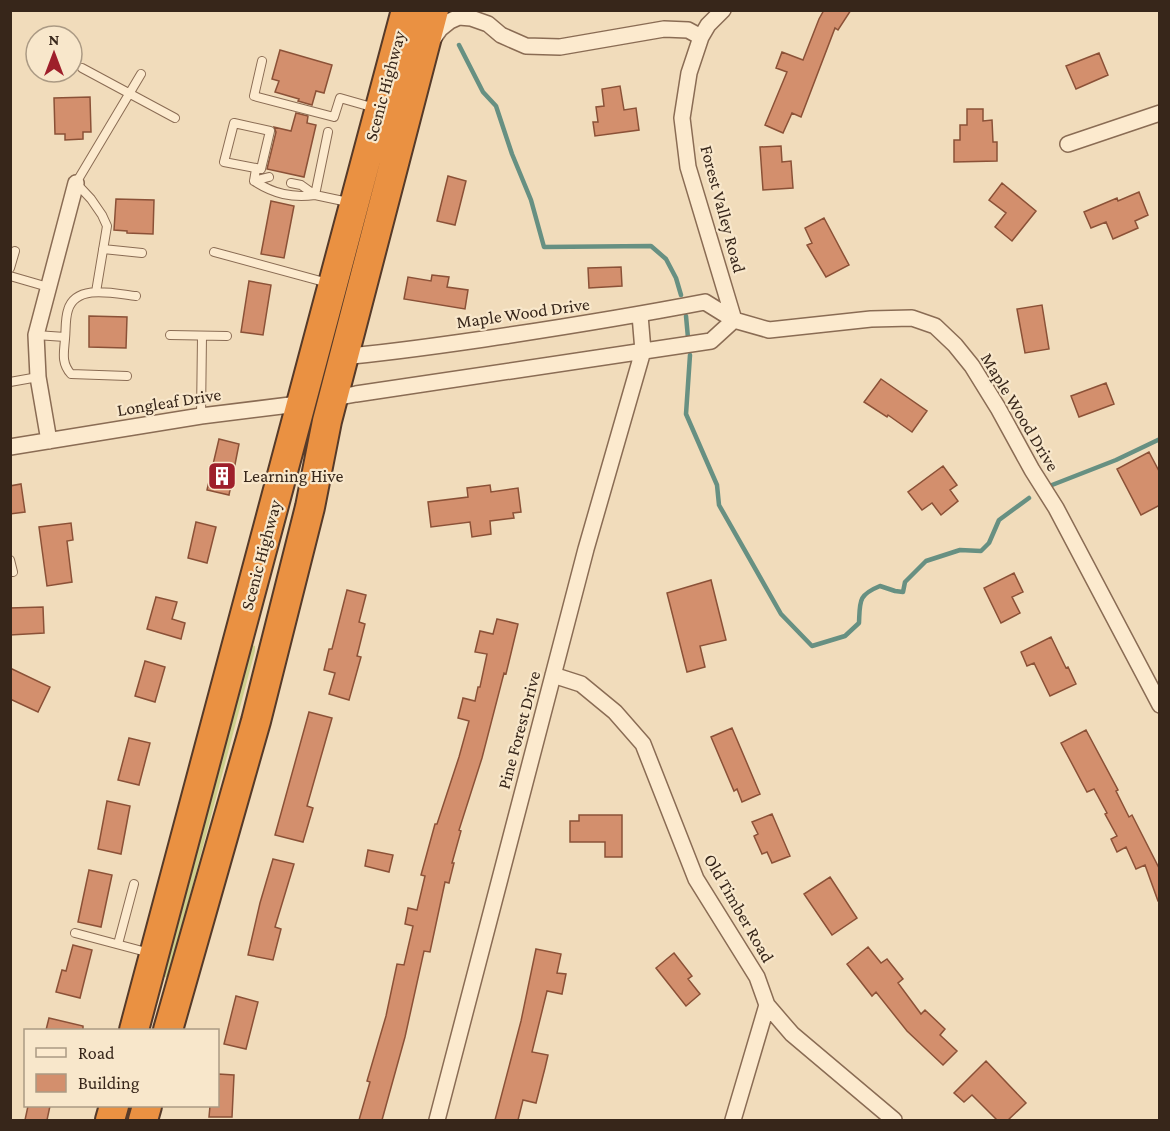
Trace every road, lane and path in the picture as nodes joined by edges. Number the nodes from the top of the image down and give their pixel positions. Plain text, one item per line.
1 (406, 10) edge
2 (434, 10) edge
3 (723, 10) edge
4 (485, 17) edge
5 (701, 37) junction
6 (422, 54) junction
7 (262, 61) dead end
8 (84, 70) edge
9 (141, 74) dead end
10 (129, 94) junction
11 (379, 109) junction
12 (1160, 113) edge
13 (175, 118) dead end
14 (328, 132) dead end
15 (1068, 144) dead end
16 (256, 169) junction
17 (270, 177) dead end
18 (254, 182) junction
19 (75, 183) junction
20 (291, 183) dead end
21 (315, 195) junction
22 (354, 203) junction
23 (104, 249) junction
24 (15, 250) dead end
25 (214, 252) dead end
26 (142, 253) dead end
27 (10, 268) edge
28 (10, 276) edge
29 (333, 284) junction
30 (48, 287) junction
31 (96, 292) junction
32 (136, 296) dead end
33 (640, 315) junction
34 (734, 320) junction
35 (36, 335) junction
36 (170, 336) dead end
37 (202, 336) junction
38 (227, 336) dead end
39 (65, 338) junction
40 (643, 351) junction
41 (345, 357) junction
42 (313, 360) junction
43 (127, 376) dead end
44 (38, 377) junction
45 (10, 382) edge
46 (334, 398) junction
47 (301, 404) junction
48 (201, 416) junction
49 (49, 441) junction
50 (10, 447) edge
51 (10, 560) edge
52 (10, 573) edge
53 (553, 675) junction
54 (1160, 705) edge
55 (134, 884) dead end
56 (75, 933) dead end
57 (118, 944) junction
58 (154, 954) junction
59 (767, 1005) junction
60 (134, 1029) edge
61 (168, 1029) edge
62 (437, 1120) edge
63 (733, 1120) edge
64 (894, 1120) edge

1 - 11 highway, Scenic Highway
2 - 6 highway, Scenic Highway
3 - 5 street, Forest Valley Road
4 - 5 street
4 - 6 street
5 - 34 street, Forest Valley Road
6 - 41 highway, Scenic Highway
7 - 11 lane
8 - 10 lane
9 - 10 lane
10 - 13 lane
10 - 19 lane
11 - 22 highway, Scenic Highway
12 - 15 street
14 - 21 lane
16 - 16 lane
16 - 18 lane
17 - 18 lane
18 - 21 lane
19 - 23 lane
19 - 30 street
20 - 21 lane
21 - 22 lane
22 - 29 highway, Scenic Highway
23 - 26 lane
23 - 31 lane
24 - 27 lane
25 - 29 lane
28 - 30 lane
29 - 42 highway, Scenic Highway
30 - 35 street
31 - 32 lane
31 - 39 lane
33 - 34 street, Maple Wood Drive
33 - 40 street
33 - 41 street, Maple Wood Drive
34 - 40 street
34 - 54 street, Maple Wood Drive
35 - 39 lane
35 - 44 street
36 - 37 lane
37 - 38 lane
37 - 48 lane
39 - 43 lane
40 - 46 street
40 - 53 street, Pine Forest Drive
41 - 42 street, Maple Wood Drive
41 - 46 highway, Scenic Highway
42 - 47 highway, Scenic Highway
44 - 45 lane
44 - 49 street
46 - 47 street, Longleaf Drive
46 - 61 highway, Scenic Highway
47 - 48 street, Longleaf Drive
47 - 58 highway, Scenic Highway
48 - 49 street, Longleaf Drive
49 - 50 street, Longleaf Drive
51 - 52 lane
53 - 59 street, Old Timber Road
53 - 62 street, Pine Forest Drive
55 - 57 lane
56 - 57 lane
57 - 58 lane
58 - 60 highway, Scenic Highway
59 - 63 street
59 - 64 street, Old Timber Road

